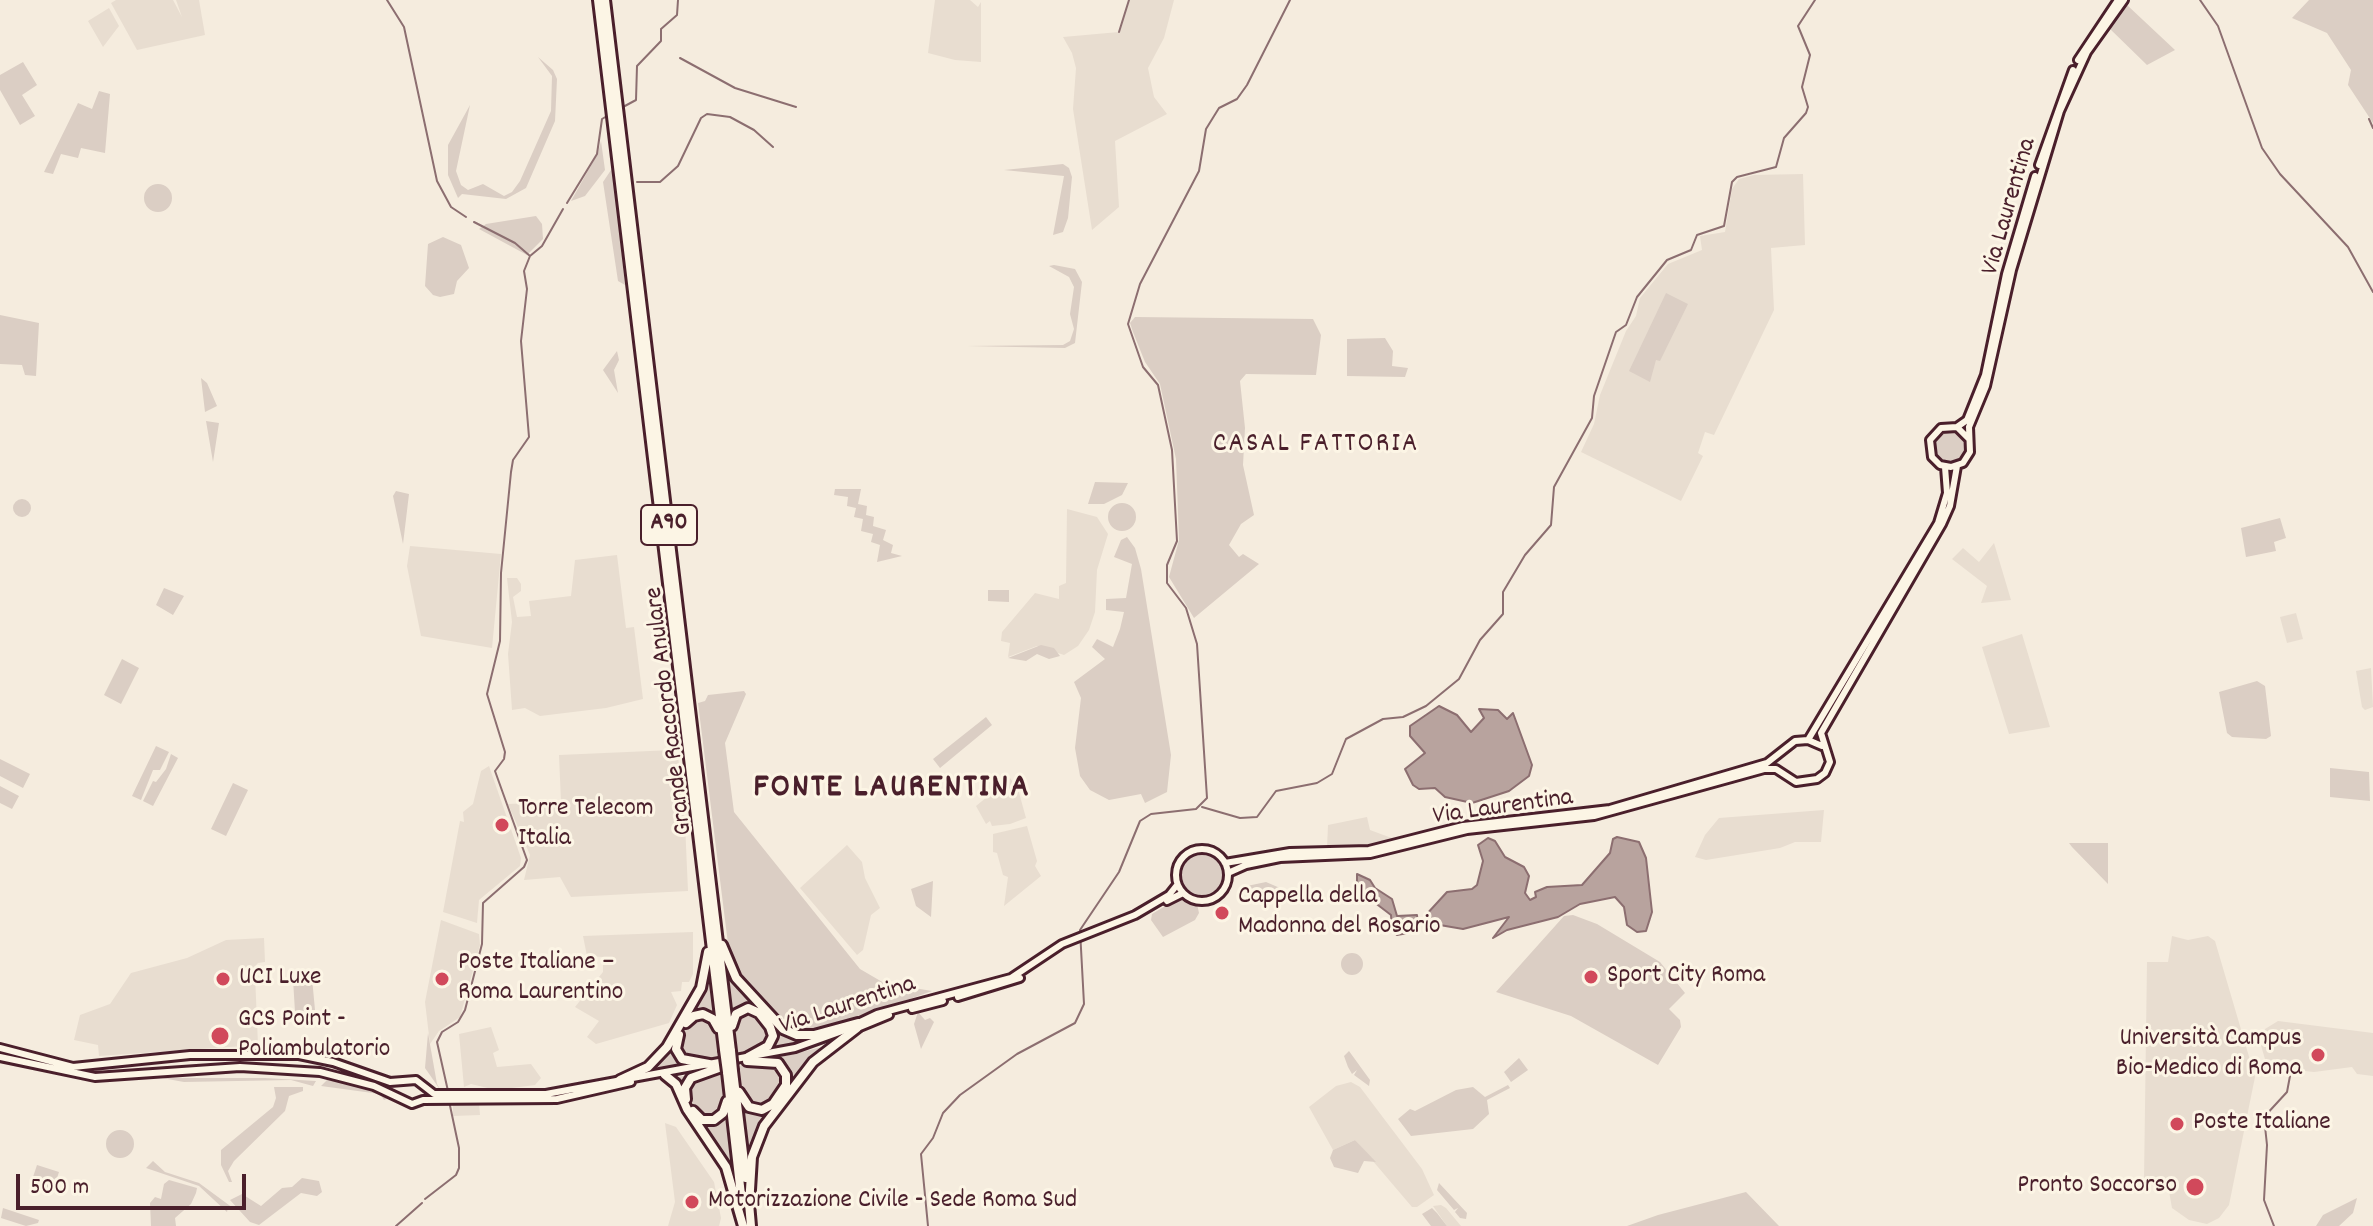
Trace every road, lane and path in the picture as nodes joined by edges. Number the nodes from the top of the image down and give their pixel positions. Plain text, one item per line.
1 (597, 0) edge
2 (605, 0) edge
3 (2118, 0) edge
4 (2124, 0) edge
5 (1957, 427) junction
6 (1969, 439) junction
7 (1957, 466) junction
8 (1945, 467) junction
9 (1808, 740) junction
10 (1822, 746) junction
11 (1777, 757) junction
12 (1781, 772) junction
13 (1225, 863) junction
14 (1228, 873) junction
15 (1177, 885) junction
16 (1183, 893) junction
17 (707, 912) junction
18 (716, 922) junction
19 (1080, 939) junction
20 (857, 1026) junction
21 (0, 1048) edge
22 (727, 1051) junction
23 (0, 1057) edge
24 (748, 1059) junction
25 (709, 1064) junction
26 (730, 1073) junction
27 (665, 1075) junction
28 (620, 1080) junction
29 (399, 1081) junction
30 (426, 1090) junction
31 (395, 1094) junction
32 (448, 1097) junction
33 (423, 1100) junction
34 (749, 1206) junction
35 (744, 1226) edge
36 (751, 1226) edge

1 - 17 highway, Grande Raccordo Anulare / A90
2 - 18 highway, Grande Raccordo Anulare / A90
3 - 5 main road, Via Laurentina
4 - 6 main road, Via Laurentina
5 - 6 main road
5 - 8 main road, Via Laurentina
6 - 7 main road, Via Laurentina
7 - 8 main road
7 - 10 main road, Via Laurentina
8 - 9 main road, Via Laurentina
9 - 10 main road
9 - 11 main road, Via Laurentina
10 - 12 main road, Via Laurentina
11 - 12 main road
11 - 13 main road, Via Laurentina
12 - 14 main road, Via Laurentina
13 - 14 main road
13 - 15 main road, Via Laurentina
14 - 16 main road
15 - 16 main road
15 - 19 main road, Via Laurentina
16 - 19 main road, Via Laurentina
17 - 22 highway, Grande Raccordo Anulare / A90
17 - 28 highway
18 - 20 highway
18 - 22 highway, Grande Raccordo Anulare / A90
19 - 20 main road, Via Laurentina
20 - 24 main road, Via Laurentina
20 - 34 highway
21 - 29 main road, Via Laurentina
22 - 24 highway
22 - 25 highway
22 - 26 highway, Grande Raccordo Anulare / A90, bridge
23 - 31 main road, Via Laurentina
24 - 25 main road, Via Laurentina
24 - 26 main road, Via Laurentina
24 - 26 highway
25 - 28 main road, Via Laurentina
26 - 26 highway
26 - 27 main road, Via Laurentina
26 - 34 highway, Grande Raccordo Anulare / A90
26 - 35 highway, Grande Raccordo Anulare / A90
27 - 32 main road, Via Laurentina
27 - 35 highway
28 - 32 main road, Via Laurentina
29 - 30 main road, Via Laurentina
29 - 31 main road
30 - 32 main road, Via Laurentina
30 - 33 main road
31 - 33 main road, Via Laurentina
32 - 33 main road, Via Laurentina
34 - 36 highway, Grande Raccordo Anulare / A90

